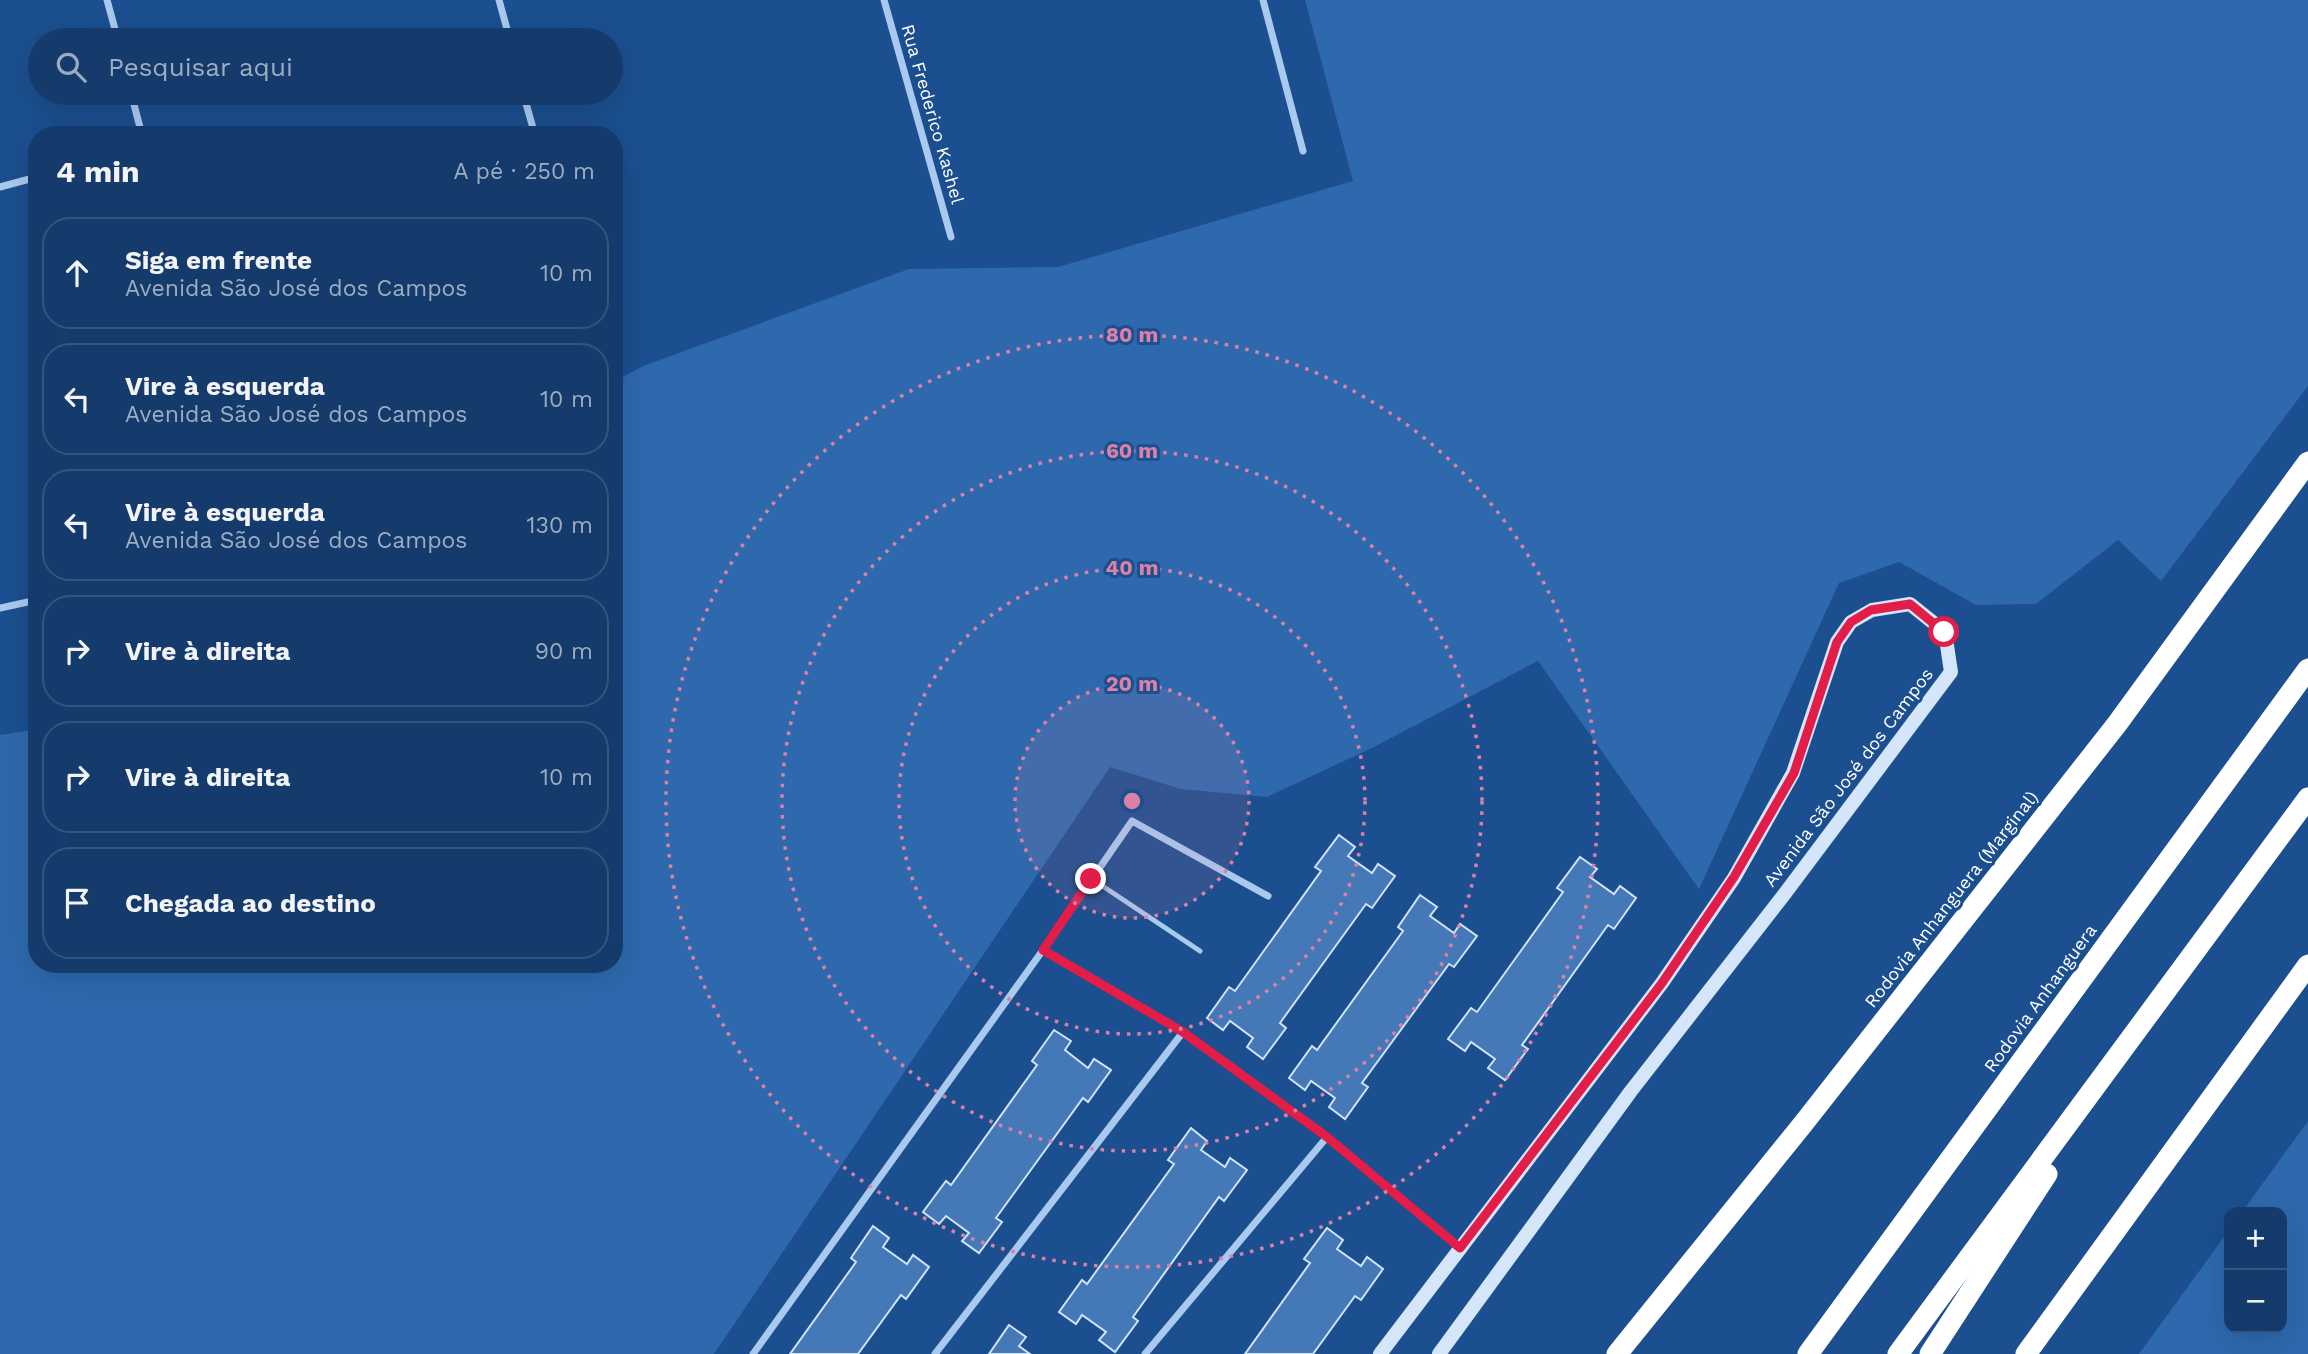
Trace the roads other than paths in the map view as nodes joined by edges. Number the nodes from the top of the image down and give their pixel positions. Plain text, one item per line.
1 (107, 0) edge
2 (499, 0) edge
3 (884, 0) edge
4 (1263, 0) edge
5 (115, 28) edge
6 (507, 28) edge
7 (134, 105) edge
8 (526, 105) edge
9 (140, 126) edge
10 (532, 126) edge
11 (1303, 151) dead end
12 (28, 179) edge
13 (0, 187) edge
14 (951, 237) dead end
15 (2308, 462) edge
16 (28, 602) edge
17 (0, 608) edge
18 (2308, 669) edge
19 (2308, 798) edge
20 (1091, 879) junction
21 (1268, 896) dead end
22 (1043, 950) junction
23 (1200, 951) dead end
24 (2308, 965) edge
25 (2175, 977) junction
26 (1183, 1032) junction
27 (1327, 1137) junction
28 (1460, 1248) junction
29 (753, 1354) edge
30 (935, 1354) edge
31 (1145, 1354) edge
32 (1380, 1354) edge
33 (1440, 1354) edge
34 (1617, 1354) edge
35 (1808, 1354) edge
36 (1898, 1354) edge
37 (1930, 1354) edge
38 (2026, 1354) edge

1 - 5 street
2 - 6 street
3 - 14 street, Rua Frederico Kashel
4 - 11 street
7 - 9 street
8 - 10 street
12 - 13 street
15 - 34 highway, Rodovia Anhanguera (Marginal)
16 - 17 street
18 - 35 highway, Rodovia Anhanguera
19 - 25 highway
20 - 21 street
20 - 22 street
20 - 23 lane
22 - 26 street
22 - 29 street
24 - 38 highway
25 - 36 highway
25 - 37 highway
26 - 27 street
26 - 30 street
27 - 28 street
27 - 31 street
28 - 32 street, Avenida São José dos Campos
28 - 33 street, Avenida São José dos Campos

